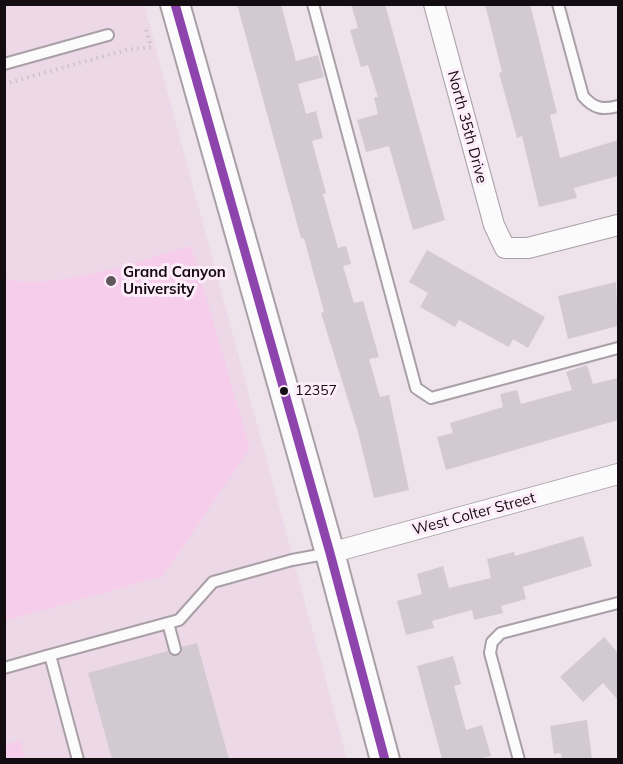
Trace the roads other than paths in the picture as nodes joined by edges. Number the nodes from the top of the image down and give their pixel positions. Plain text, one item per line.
1 (175, 4) edge
2 (313, 4) edge
3 (434, 4) edge
4 (558, 4) edge
5 (108, 35) dead end
6 (4, 64) edge
7 (618, 106) edge
8 (618, 225) edge
9 (618, 348) edge
10 (618, 474) edge
11 (330, 553) junction
12 (618, 603) edge
13 (168, 623) junction
14 (175, 649) dead end
15 (50, 655) junction
16 (4, 668) edge
17 (78, 759) edge
18 (385, 759) edge
19 (519, 759) edge

1 - 11 main road
2 - 9 lane
3 - 8 street, North 35th Drive
4 - 7 lane
5 - 6 lane
10 - 11 street, West Colter Street
11 - 13 lane
11 - 18 main road
12 - 19 lane
13 - 14 lane
13 - 15 lane
15 - 16 lane
15 - 17 lane

